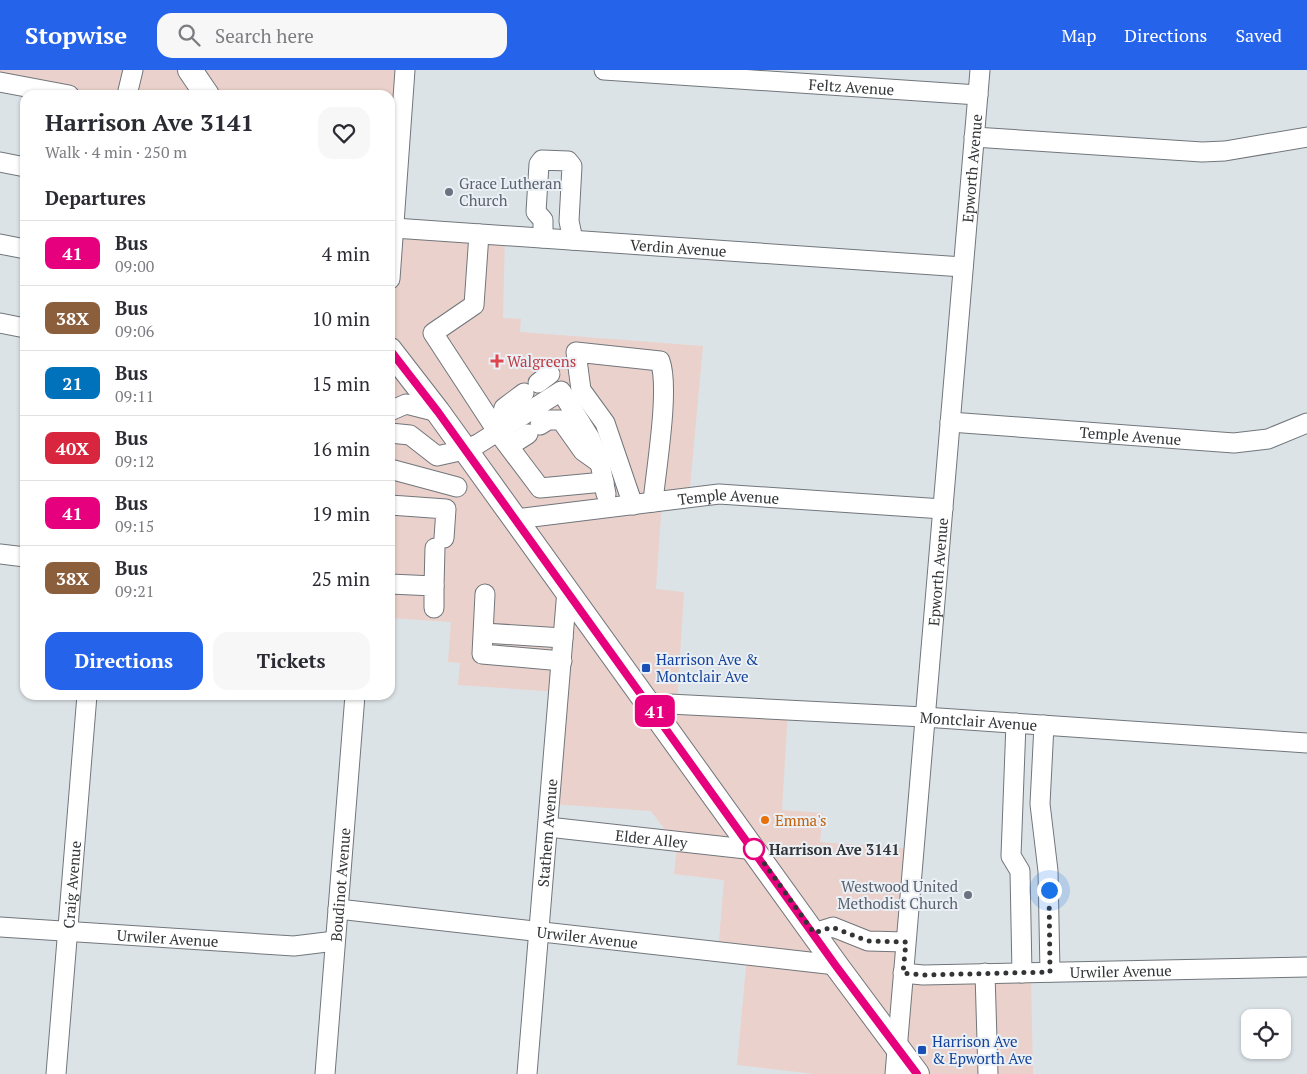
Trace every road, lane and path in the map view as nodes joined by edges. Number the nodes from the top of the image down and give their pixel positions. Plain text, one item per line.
1 (133, 70) edge
2 (190, 70) edge
3 (405, 70) edge
4 (604, 70) edge
5 (980, 70) edge
6 (0, 82) edge
7 (42, 90) edge
8 (129, 90) edge
9 (204, 90) edge
10 (978, 95) junction
11 (1307, 136) edge
12 (974, 137) junction
13 (395, 150) edge
14 (0, 162) edge
15 (20, 166) edge
16 (538, 185) junction
17 (395, 223) edge
18 (479, 234) junction
19 (520, 236) junction
20 (543, 238) junction
21 (573, 240) junction
22 (0, 244) edge
23 (20, 248) edge
24 (963, 267) junction
25 (0, 323) edge
26 (20, 327) edge
27 (395, 356) edge
28 (537, 383) dead end
29 (395, 409) edge
30 (438, 412) junction
31 (950, 422) junction
32 (1307, 423) edge
33 (497, 431) junction
34 (395, 434) edge
35 (509, 446) junction
36 (464, 450) junction
37 (600, 463) junction
38 (395, 470) edge
39 (604, 482) junction
40 (457, 487) dead end
41 (653, 502) junction
42 (395, 505) edge
43 (633, 505) junction
44 (609, 508) junction
45 (943, 509) junction
46 (516, 519) junction
47 (0, 554) edge
48 (20, 556) edge
49 (395, 584) edge
50 (434, 586) junction
51 (567, 590) junction
52 (485, 594) dead end
53 (434, 608) dead end
54 (484, 633) junction
55 (563, 638) junction
56 (562, 660) junction
57 (87, 700) edge
58 (355, 700) edge
59 (649, 704) junction
60 (924, 717) junction
61 (1016, 723) junction
62 (1044, 725) junction
63 (1307, 743) edge
64 (548, 827) junction
65 (755, 850) junction
66 (338, 909) junction
67 (0, 927) edge
68 (68, 932) junction
69 (538, 933) junction
70 (814, 933) junction
71 (335, 941) junction
72 (906, 942) junction
73 (836, 966) junction
74 (1307, 967) edge
75 (1050, 972) junction
76 (903, 973) junction
77 (1022, 973) junction
78 (985, 974) junction
79 (897, 1046) junction
80 (56, 1074) edge
81 (325, 1074) edge
82 (527, 1074) edge
83 (895, 1074) edge
84 (917, 1074) edge
85 (988, 1074) edge

1 - 8 street
2 - 9 main road
3 - 13 street
4 - 10 street, Feltz Avenue
5 - 10 street, Epworth Avenue
6 - 7 street
10 - 12 street, Epworth Avenue
11 - 12 street
12 - 24 street, Epworth Avenue
14 - 15 street
16 - 19 street
16 - 20 street
16 - 21 street
17 - 18 street, Verdin Avenue
18 - 19 street, Verdin Avenue
18 - 33 street
19 - 20 street, Verdin Avenue
20 - 21 street, Verdin Avenue
21 - 24 street, Verdin Avenue
22 - 23 street
24 - 31 street, Epworth Avenue
25 - 26 street
27 - 30 main road
28 - 33 street
29 - 30 street
30 - 36 main road
31 - 32 street, Temple Avenue
31 - 45 street, Epworth Avenue
33 - 35 street
33 - 36 street
33 - 37 street
34 - 36 street
35 - 37 street
35 - 39 street
36 - 46 main road
37 - 39 street
38 - 40 street
39 - 44 street
41 - 43 street, Temple Avenue
41 - 43 street
41 - 45 street, Temple Avenue
42 - 50 street
43 - 44 street, Temple Avenue
44 - 46 street, Temple Avenue
45 - 60 street, Epworth Avenue
46 - 51 main road
47 - 48 street
49 - 50 street
50 - 53 street
51 - 55 street, Stathem Avenue
51 - 59 main road
52 - 54 street
54 - 55 street
54 - 56 street
55 - 56 street, Stathem Avenue
56 - 64 street, Stathem Avenue
57 - 68 street, Craig Avenue
58 - 66 street, Boudinot Avenue
59 - 60 street, Montclair Avenue
59 - 65 main road
60 - 61 street, Montclair Avenue
60 - 72 street, Epworth Avenue
61 - 62 street, Montclair Avenue
61 - 77 street
62 - 63 street, Montclair Avenue
62 - 75 street
64 - 65 street, Elder Alley
64 - 69 street, Stathem Avenue
65 - 70 main road
66 - 69 street, Urwiler Avenue
66 - 71 street, Boudinot Avenue
67 - 68 street, Urwiler Avenue
68 - 71 street, Urwiler Avenue
68 - 80 street, Craig Avenue
69 - 73 street, Urwiler Avenue
69 - 82 street, Stathem Avenue
70 - 72 street
70 - 73 main road
71 - 81 street, Boudinot Avenue
72 - 76 street, Epworth Avenue
73 - 79 main road
74 - 75 street, Urwiler Avenue
75 - 77 street, Urwiler Avenue
76 - 78 street, Urwiler Avenue
76 - 79 street, Epworth Avenue
77 - 78 street, Urwiler Avenue
78 - 85 street
79 - 83 street, Epworth Avenue
79 - 84 main road

